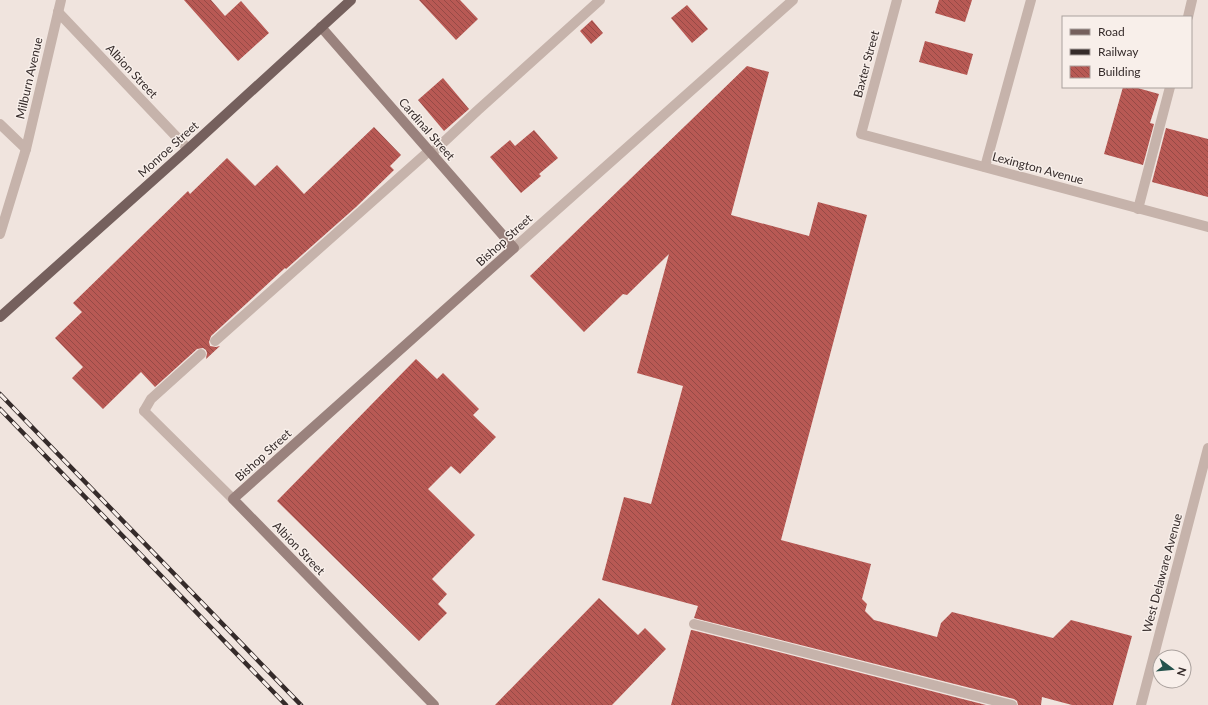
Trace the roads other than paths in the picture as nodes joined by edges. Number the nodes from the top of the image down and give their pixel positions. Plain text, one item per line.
1 (351, 0) edge
2 (600, 0) edge
3 (793, 0) edge
4 (897, 0) edge
5 (1030, 0) edge
6 (1192, 0) edge
7 (59, 4) edge
8 (1188, 16) edge
9 (321, 27) junction
10 (1170, 88) edge
11 (0, 124) edge
12 (861, 134) joint
13 (26, 149) junction
14 (188, 149) junction
15 (430, 152) junction
16 (985, 167) junction
17 (1138, 209) junction
18 (1208, 227) edge
19 (0, 234) edge
20 (514, 248) junction
21 (0, 317) edge
22 (215, 341) dead end
23 (201, 354) dead end
24 (1208, 448) edge
25 (233, 499) junction
26 (694, 624) dead end
27 (434, 705) edge
28 (1012, 705) edge
29 (1141, 705) edge

1 - 9 main road, Monroe Street
2 - 15 street
3 - 20 street, Bishop Street
4 - 12 street, Baxter Street
5 - 16 street
6 - 8 street
7 - 13 street, Milburn Avenue
7 - 14 street, Albion Street
9 - 14 main road, Monroe Street
9 - 15 street, Cardinal Street
10 - 17 street
11 - 13 street
12 - 16 street, Lexington Avenue
13 - 19 street, Milburn Avenue
14 - 21 main road, Monroe Street
15 - 20 street, Cardinal Street
15 - 22 street
16 - 17 street, Lexington Avenue
17 - 18 street, Lexington Avenue
20 - 25 street, Bishop Street
23 - 25 street, Albion Street
24 - 29 street, West Delaware Avenue
25 - 27 street, Albion Street
26 - 28 street

